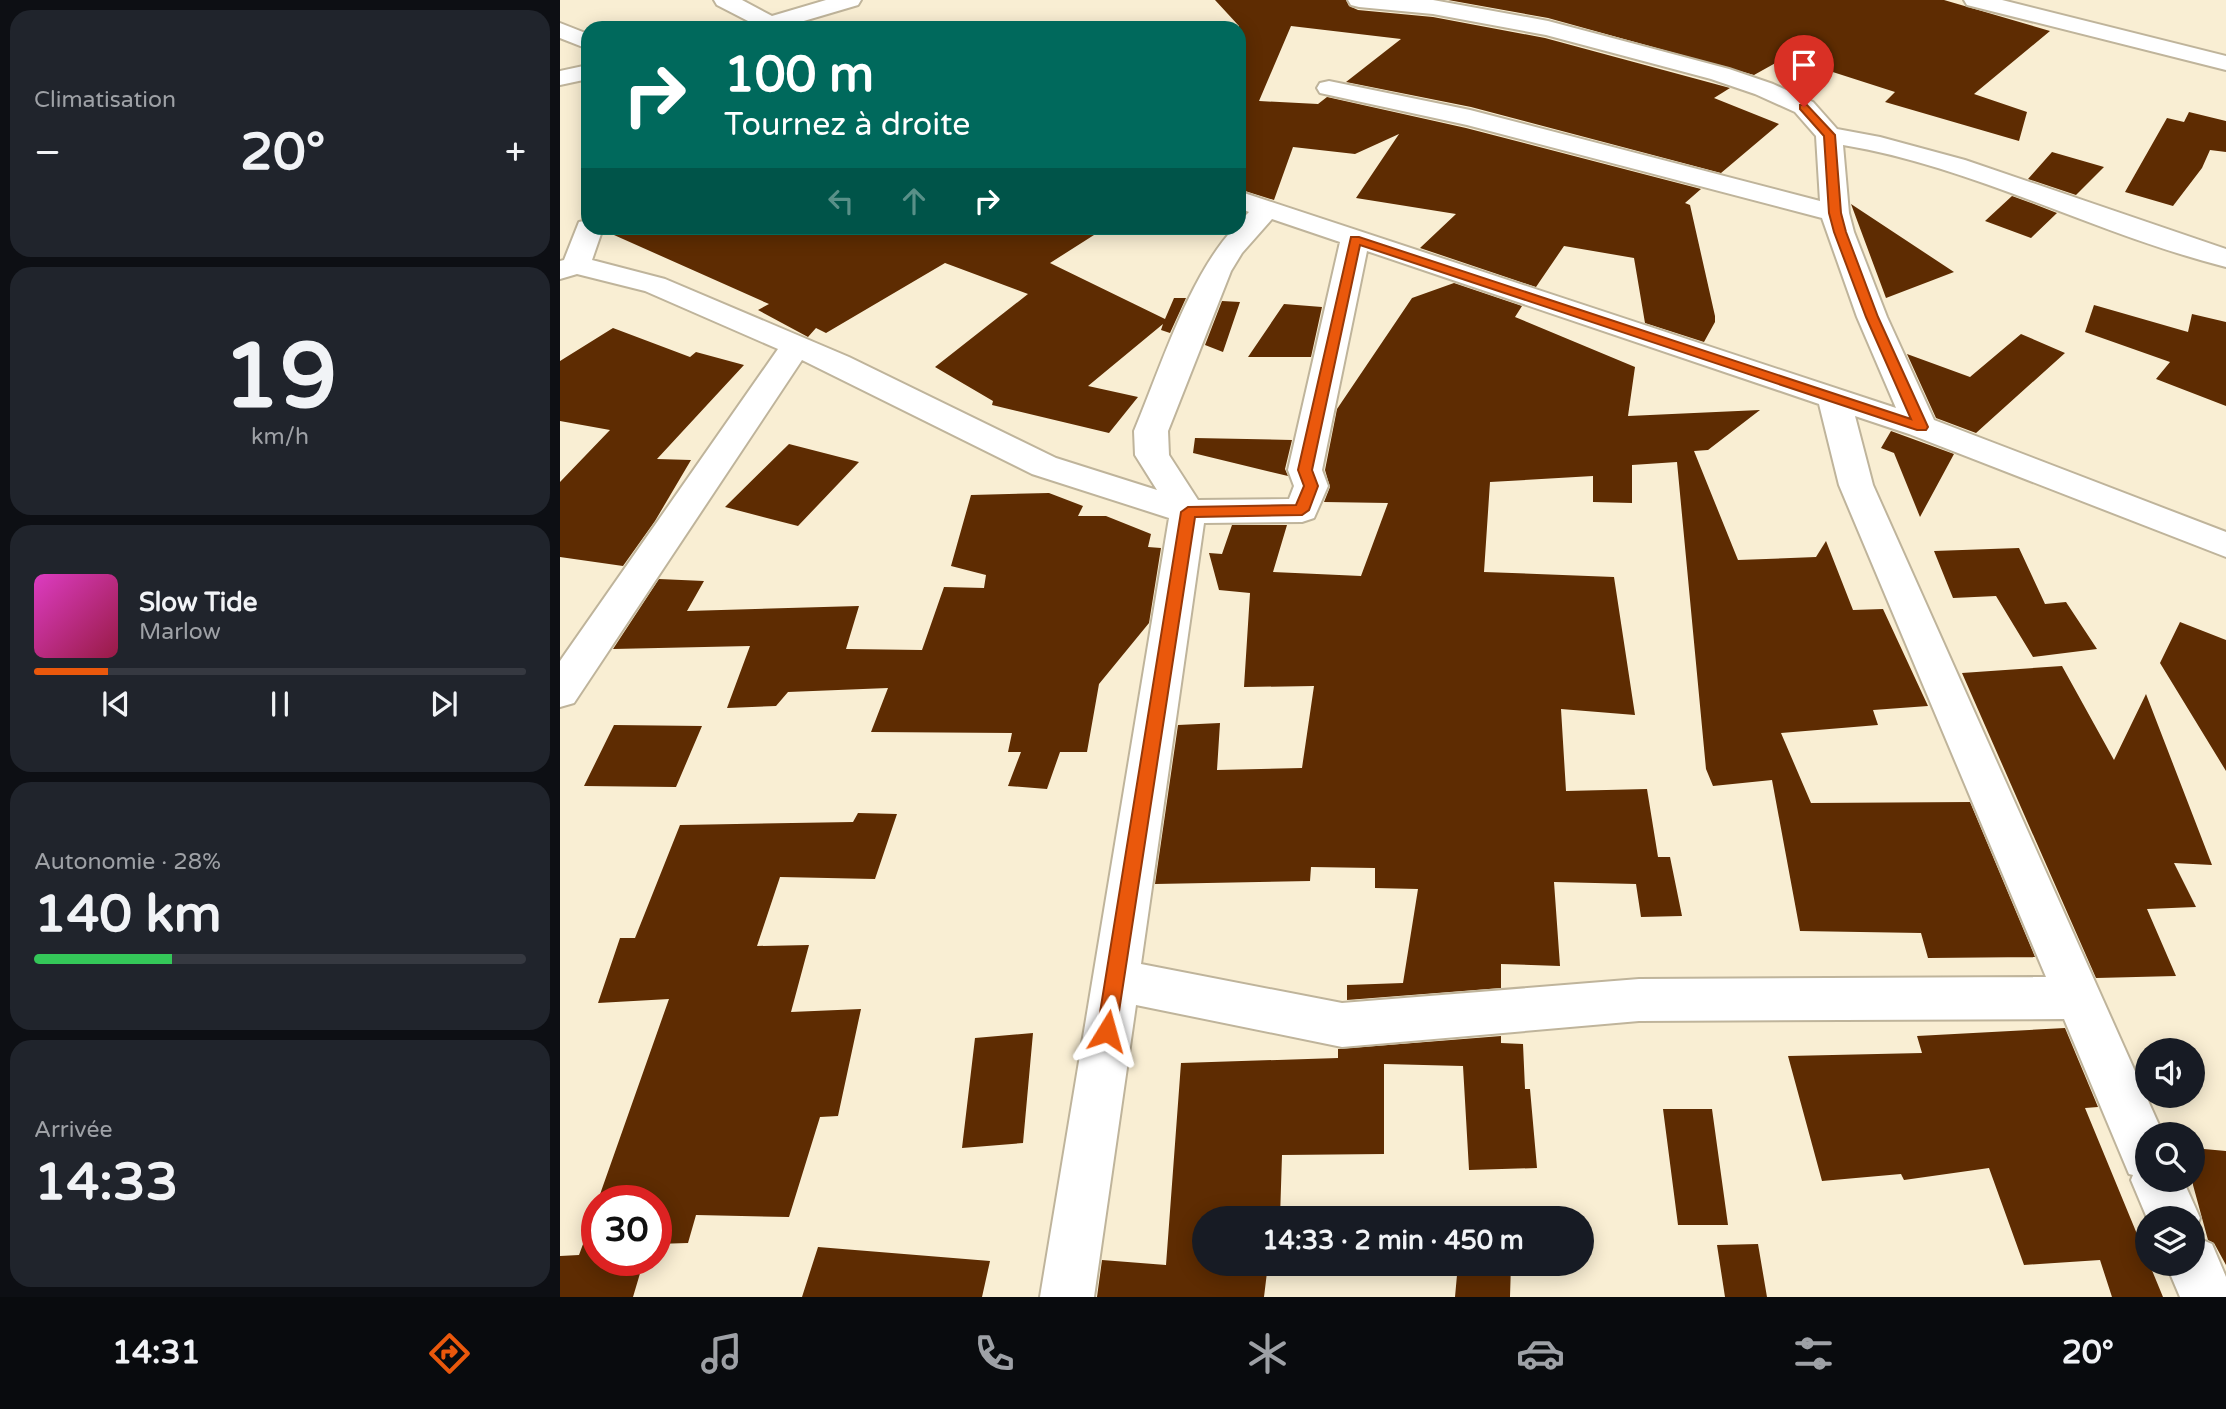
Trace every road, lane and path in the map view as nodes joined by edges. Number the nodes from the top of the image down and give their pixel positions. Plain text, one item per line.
1 (725, 0) edge
2 (850, 0) edge
3 (1359, 0) edge
4 (1975, 0) edge
5 (756, 21) edge
6 (776, 21) edge
7 (560, 30) edge
8 (581, 39) edge
9 (2226, 63) edge
10 (581, 74) edge
11 (560, 78) edge
12 (1329, 88) dead end
13 (1829, 135) junction
14 (1253, 204) edge
15 (1835, 213) junction
16 (585, 235) edge
17 (1238, 235) edge
18 (1355, 240) junction
19 (2226, 258) edge
20 (568, 267) edge
21 (796, 346) junction
22 (1835, 398) junction
23 (1921, 427) junction
24 (1188, 512) junction
25 (2226, 545) edge
26 (560, 692) edge
27 (1114, 980) junction
28 (2080, 998) junction
29 (2135, 1128) edge
30 (2198, 1276) edge
31 (1067, 1297) edge
32 (2207, 1297) edge

1 - 5 street
2 - 6 street
3 - 13 street
4 - 9 street
7 - 8 street
10 - 11 street
12 - 15 street
13 - 15 street
13 - 19 street
14 - 18 street
15 - 23 street
16 - 20 street
17 - 24 street
18 - 22 street
18 - 24 street
20 - 21 street
21 - 24 street
21 - 26 street
22 - 23 street
22 - 28 street
23 - 25 street
24 - 27 street
27 - 28 street
27 - 31 street
28 - 29 street
30 - 32 street

